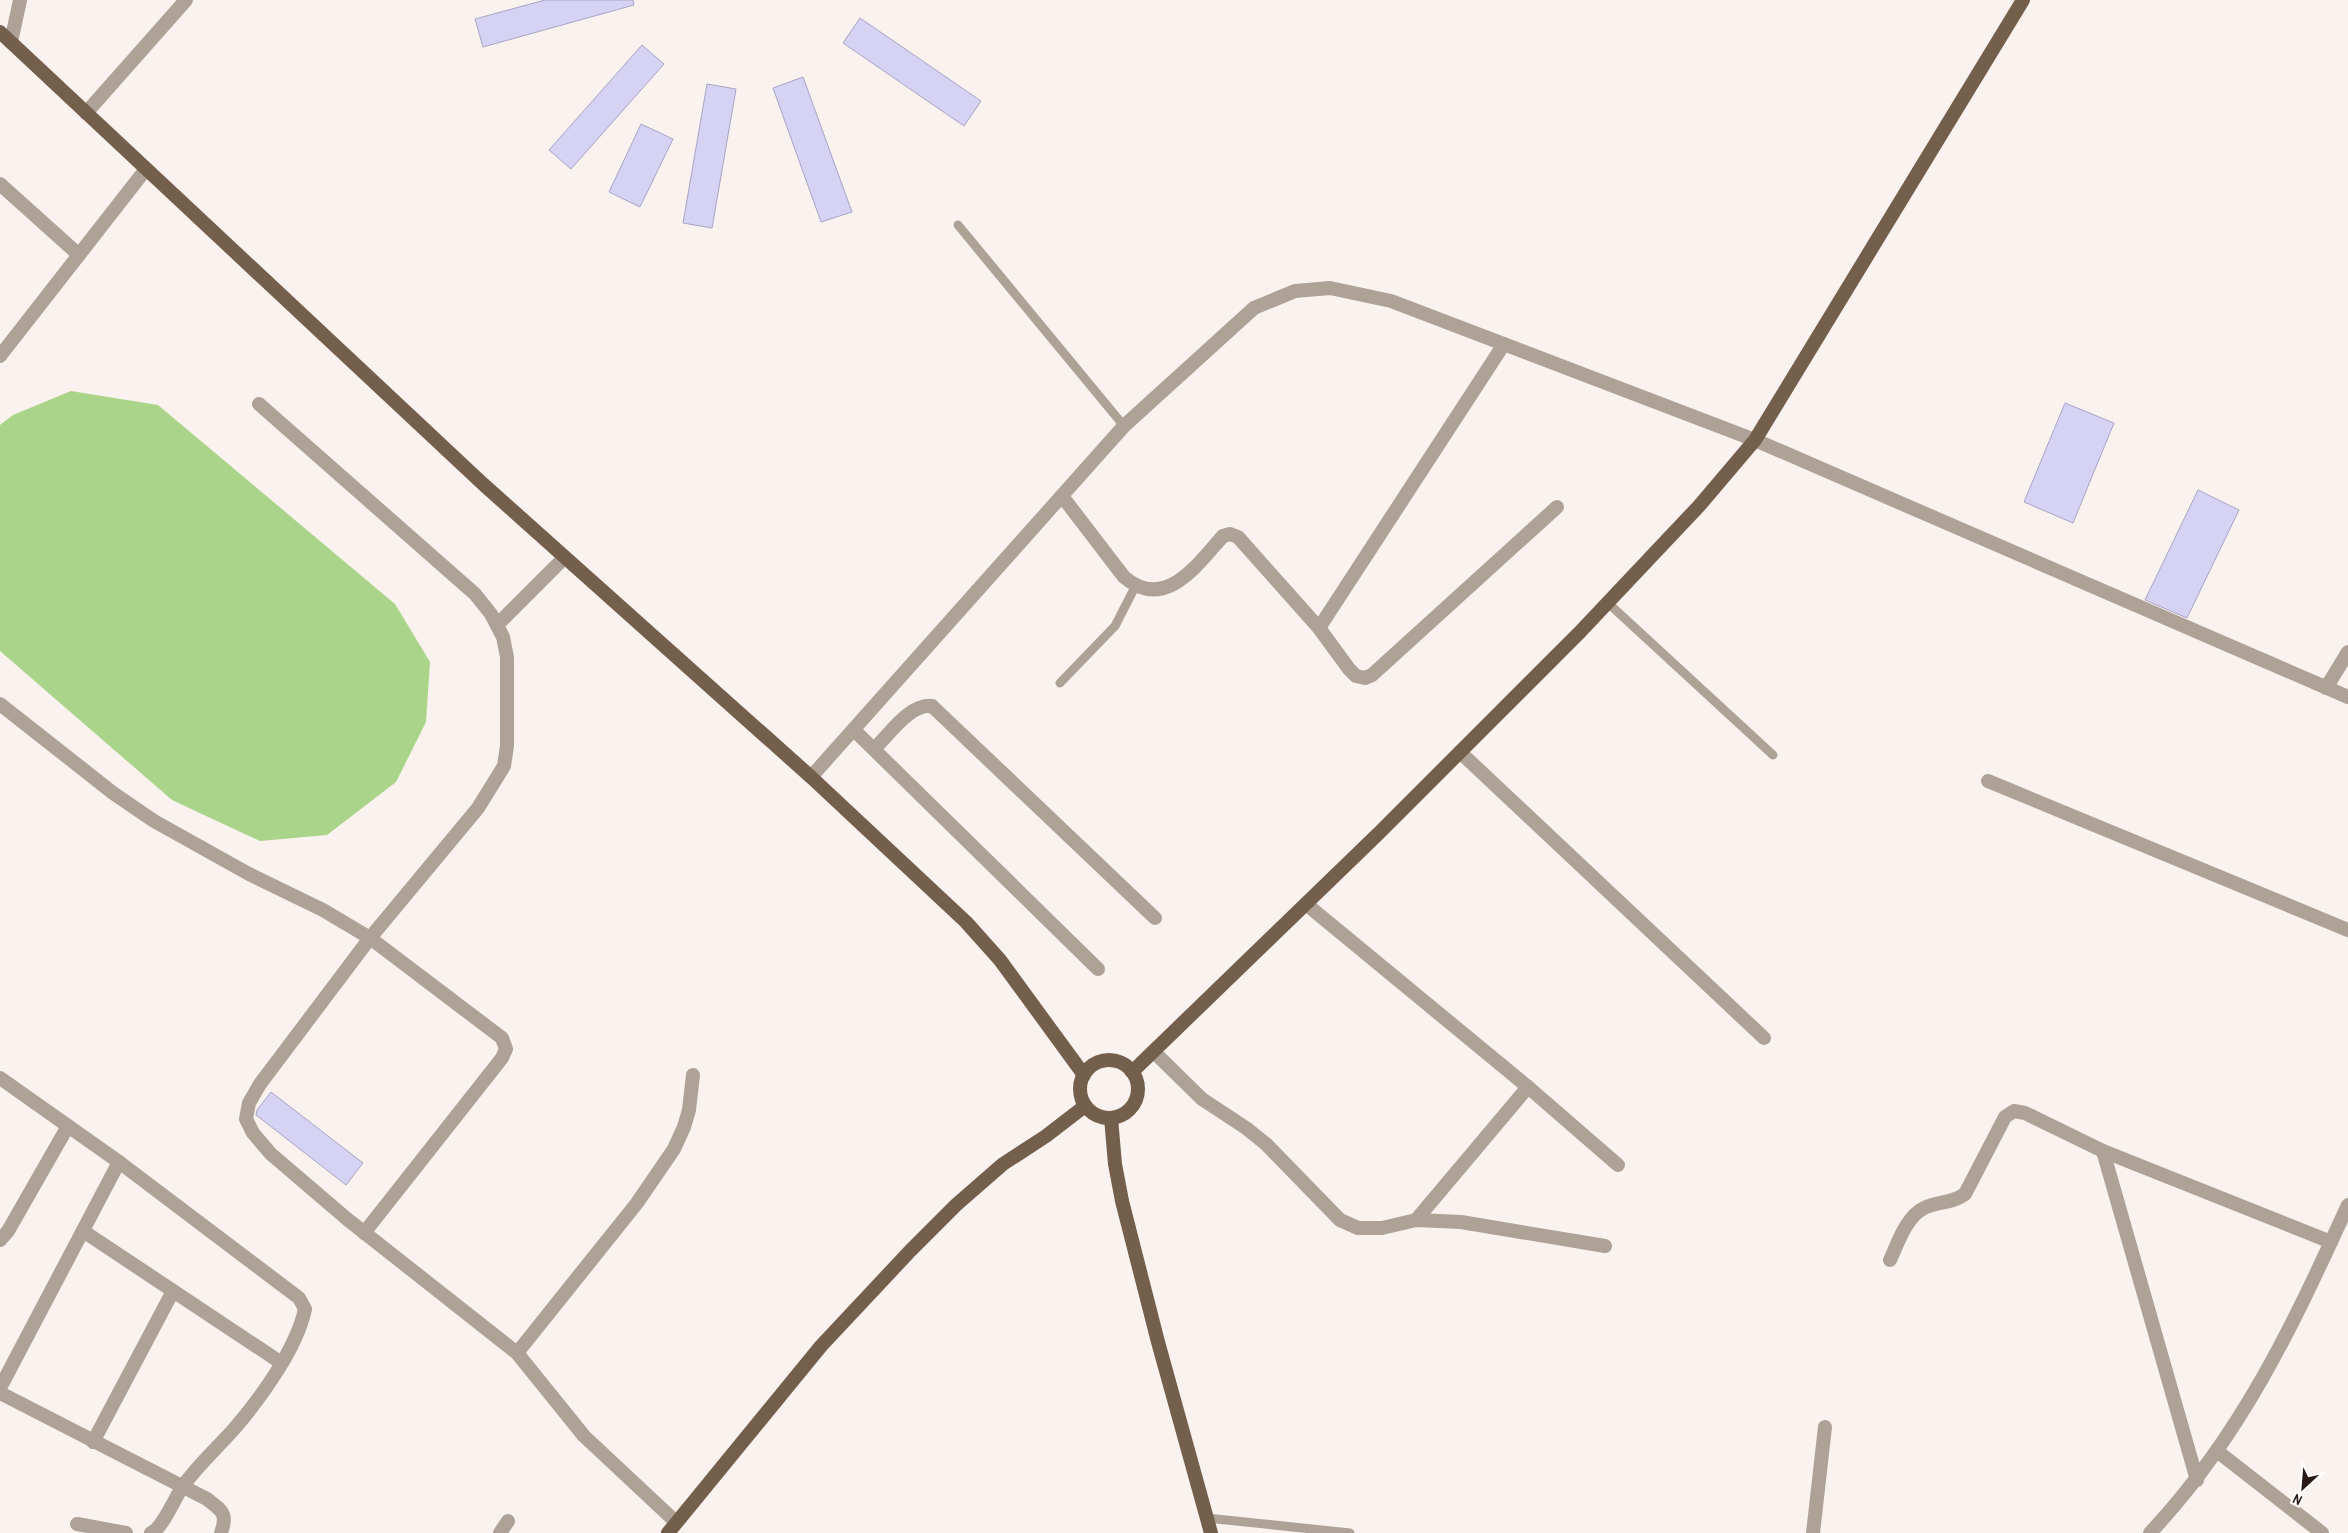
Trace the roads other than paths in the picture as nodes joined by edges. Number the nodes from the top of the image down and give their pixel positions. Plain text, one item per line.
1 (20, 0) edge
2 (186, 0) edge
3 (2022, 0) edge
4 (0, 32) edge
5 (10, 42) junction
6 (86, 113) junction
7 (146, 169) junction
8 (0, 184) edge
9 (958, 225) dead end
10 (78, 255) junction
11 (1504, 344) junction
12 (0, 356) edge
13 (258, 404) dead end
14 (1124, 426) junction
15 (1755, 440) junction
16 (1062, 496) junction
17 (1557, 506) dead end
18 (564, 558) junction
19 (1135, 586) junction
20 (1608, 602) junction
21 (497, 625) junction
22 (1319, 628) junction
23 (2348, 652) edge
24 (1060, 683) dead end
25 (2326, 688) junction
26 (2348, 697) edge
27 (0, 704) edge
28 (854, 730) junction
29 (874, 749) junction
30 (1460, 752) junction
31 (1773, 755) dead end
32 (811, 777) junction
33 (1988, 781) dead end
34 (1306, 904) junction
35 (1155, 918) dead end
36 (2348, 930) edge
37 (370, 938) junction
38 (1098, 969) dead end
39 (1764, 1038) dead end
40 (1154, 1052) junction
41 (1132, 1072) junction
42 (693, 1075) dead end
43 (1084, 1075) junction
44 (0, 1078) edge
45 (1528, 1087) junction
46 (1085, 1106) junction
47 (1111, 1118) junction
48 (68, 1126) junction
49 (2103, 1151) junction
50 (119, 1162) junction
51 (1618, 1165) dead end
52 (2348, 1205) edge
53 (1416, 1220) junction
54 (83, 1232) junction
55 (364, 1233) junction
56 (0, 1240) edge
57 (2331, 1242) junction
58 (1605, 1246) dead end
59 (1890, 1260) dead end
60 (173, 1291) junction
61 (517, 1353) junction
62 (280, 1362) junction
63 (0, 1388) edge
64 (0, 1393) edge
65 (1825, 1427) dead end
66 (93, 1442) junction
67 (2217, 1451) junction
68 (2197, 1480) junction
69 (182, 1486) junction
70 (1207, 1518) junction
71 (508, 1521) dead end
72 (77, 1524) dead end
73 (672, 1527) edge
74 (126, 1533) edge
75 (151, 1533) edge
76 (221, 1533) edge
77 (500, 1533) edge
78 (1211, 1533) edge
79 (1350, 1533) edge
80 (1813, 1533) edge
81 (2150, 1533) edge
82 (2322, 1533) edge

1 - 5 street
2 - 6 street
3 - 15 main road
4 - 5 main road
5 - 6 main road
6 - 7 main road
7 - 10 street
7 - 18 main road
8 - 10 street
9 - 14 lane
10 - 12 street
11 - 14 street
11 - 15 street
11 - 22 street
13 - 21 street
14 - 16 street
15 - 20 main road
15 - 25 street
16 - 19 street
16 - 28 street
17 - 22 street
18 - 21 street
18 - 32 main road
19 - 22 street
19 - 24 lane
20 - 30 main road
20 - 31 lane
21 - 37 street
23 - 25 street
25 - 26 street
27 - 37 street
28 - 29 street
28 - 32 street
29 - 35 street
29 - 38 street
30 - 34 main road
30 - 39 street
32 - 43 main road
33 - 36 street
34 - 40 main road
34 - 45 street
37 - 55 street
37 - 55 street
40 - 41 main road
40 - 53 street
41 - 43 main road
41 - 47 main road
42 - 61 street
43 - 46 main road
44 - 48 street
45 - 51 street
45 - 53 street
46 - 47 main road
46 - 73 main road
47 - 70 main road
48 - 50 street
48 - 56 street
49 - 57 street
49 - 59 street
49 - 68 street
50 - 54 street
50 - 62 street
52 - 57 street
53 - 58 street
54 - 60 street
54 - 63 street
55 - 61 street
57 - 67 street
60 - 62 street
60 - 66 street
61 - 73 street
62 - 69 street
64 - 66 street
65 - 80 street
66 - 69 street
67 - 68 street
67 - 82 street
68 - 81 street
69 - 75 street
69 - 76 street
70 - 78 main road
70 - 79 lane
71 - 77 street
72 - 74 street

